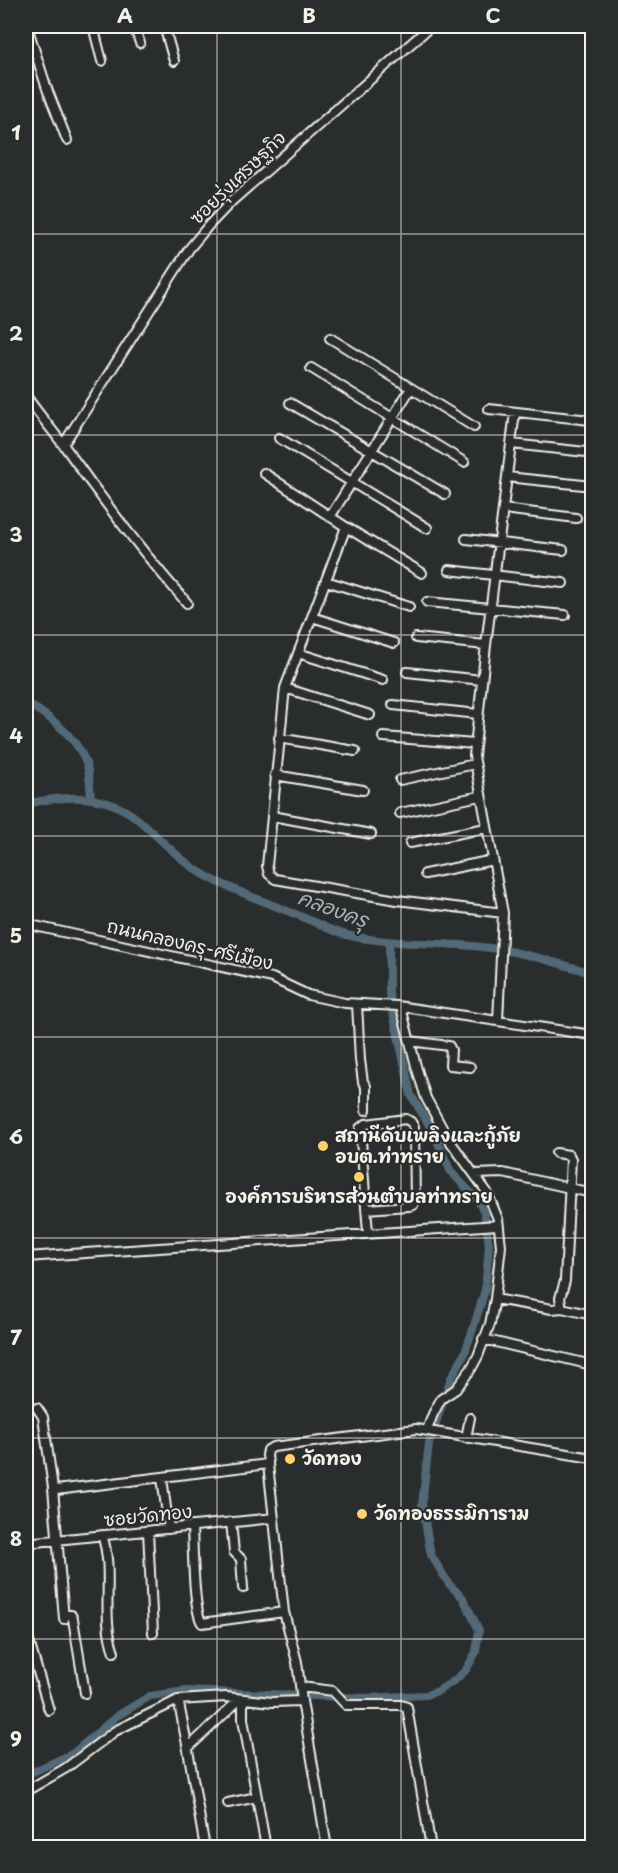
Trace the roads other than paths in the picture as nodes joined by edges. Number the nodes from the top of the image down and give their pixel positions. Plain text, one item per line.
1 (27, 26) edge
2 (93, 26) edge
3 (134, 26) edge
4 (164, 26) edge
5 (431, 26) edge
6 (140, 43) dead end
7 (174, 60) dead end
8 (102, 61) dead end
9 (67, 140) dead end
10 (330, 338) dead end
11 (311, 368) dead end
12 (411, 388) junction
13 (26, 396) edge
14 (290, 403) dead end
15 (489, 409) dead end
16 (515, 412) junction
17 (391, 418) junction
18 (590, 420) dead end
19 (474, 427) dead end
20 (279, 438) dead end
21 (63, 444) junction
22 (512, 444) junction
23 (371, 451) junction
24 (586, 452) dead end
25 (464, 462) dead end
26 (264, 473) dead end
27 (507, 477) junction
28 (352, 482) junction
29 (583, 485) dead end
30 (445, 494) dead end
31 (503, 509) junction
32 (330, 517) junction
33 (576, 518) dead end
34 (346, 527) junction
35 (427, 528) dead end
36 (466, 539) dead end
37 (499, 543) junction
38 (563, 550) dead end
39 (449, 570) dead end
40 (422, 573) dead end
41 (495, 575) junction
42 (326, 581) junction
43 (563, 583) dead end
44 (427, 602) dead end
45 (187, 603) dead end
46 (409, 608) dead end
47 (492, 608) junction
48 (565, 615) dead end
49 (312, 617) junction
50 (416, 638) dead end
51 (394, 643) dead end
52 (486, 645) junction
53 (298, 653) junction
54 (406, 672) dead end
55 (382, 680) dead end
56 (482, 680) junction
57 (285, 688) junction
58 (393, 705) dead end
59 (478, 714) junction
60 (370, 715) dead end
61 (383, 737) dead end
62 (279, 738) junction
63 (475, 744) junction
64 (355, 752) dead end
65 (475, 764) junction
66 (275, 775) junction
67 (400, 780) dead end
68 (363, 790) dead end
69 (480, 796) junction
70 (400, 813) dead end
71 (272, 816) junction
72 (486, 828) junction
73 (371, 834) dead end
74 (410, 843) dead end
75 (493, 860) junction
76 (425, 874) dead end
77 (503, 913) junction
78 (26, 924) edge
79 (357, 1004) junction
80 (399, 1007) junction
81 (498, 1021) junction
82 (592, 1035) edge
83 (410, 1041) junction
84 (470, 1067) dead end
85 (366, 1110) dead end
86 (556, 1153) dead end
87 (475, 1174) junction
88 (570, 1188) junction
89 (592, 1193) edge
90 (366, 1209) junction
91 (496, 1225) junction
92 (368, 1232) junction
93 (26, 1257) edge
94 (495, 1299) junction
95 (562, 1308) junction
96 (592, 1315) edge
97 (483, 1339) junction
98 (592, 1365) edge
99 (37, 1408) dead end
100 (470, 1418) dead end
101 (432, 1430) junction
102 (466, 1438) junction
103 (592, 1458) edge
104 (268, 1464) junction
105 (162, 1478) junction
106 (53, 1488) junction
107 (274, 1518) junction
108 (231, 1522) junction
109 (192, 1526) junction
110 (169, 1528) junction
111 (148, 1531) junction
112 (102, 1535) junction
113 (57, 1540) junction
114 (26, 1543) edge
115 (243, 1588) dead end
116 (284, 1612) junction
117 (26, 1631) edge
118 (153, 1633) dead end
119 (114, 1652) dead end
120 (86, 1693) dead end
121 (302, 1694) junction
122 (178, 1700) junction
123 (241, 1700) junction
124 (49, 1710) dead end
125 (189, 1747) junction
126 (26, 1791) edge
127 (257, 1797) junction
128 (228, 1803) dead end
129 (205, 1848) edge
130 (266, 1848) edge
131 (327, 1848) edge
132 (431, 1848) edge

1 - 9 street
2 - 8 street
3 - 6 street
4 - 7 street
5 - 21 street, ซอยรุ่งเศรษฐกิจ
10 - 12 street
11 - 17 street
12 - 17 street
12 - 19 street
13 - 21 street
14 - 23 street
15 - 16 street
16 - 18 street
16 - 22 street
17 - 23 street
17 - 25 street
20 - 28 street
21 - 45 street
22 - 24 street
22 - 27 street
23 - 28 street
23 - 30 street
26 - 32 street
27 - 29 street
27 - 31 street
28 - 32 street
28 - 35 street
31 - 33 street
31 - 37 street
32 - 34 street
34 - 40 street
34 - 42 street
36 - 37 street
37 - 38 street
37 - 41 street
39 - 41 street
41 - 43 street
41 - 47 street
42 - 46 street
42 - 49 street
44 - 47 street
47 - 48 street
47 - 52 street
49 - 51 street
49 - 53 street
50 - 52 street
52 - 56 street
53 - 55 street
53 - 57 street
54 - 56 street
56 - 59 street
57 - 60 street
57 - 62 street
58 - 59 street
59 - 63 street
61 - 63 street
62 - 64 street
62 - 66 street
63 - 65 street
65 - 67 street
65 - 69 street
66 - 68 street
66 - 71 street
69 - 70 street
69 - 72 street
71 - 73 street
71 - 77 street
72 - 74 street
72 - 75 street
75 - 76 street
75 - 77 street
77 - 81 street
78 - 79 street, ถนนคลองครุ-ศรีเมือง
79 - 80 street, ถนนคลองครุ-ศรีเมือง
79 - 85 street
80 - 81 street, ถนนคลองครุ-ศรีเมือง
80 - 83 street
81 - 82 street, ถนนคลองครุ-ศรีเมือง
83 - 84 street
83 - 87 street
86 - 88 street
87 - 88 street
87 - 91 street
88 - 89 street
88 - 95 street
90 - 90 street
90 - 92 street
91 - 92 street
91 - 94 street
92 - 93 street
94 - 95 street
94 - 97 street
95 - 96 street
97 - 98 street
97 - 101 street
99 - 106 street
100 - 102 street
101 - 102 street
101 - 104 street
102 - 103 street
104 - 105 street
104 - 107 street
105 - 106 street
105 - 110 street
106 - 113 street
107 - 108 street, ซอยวัดทอง
107 - 116 street
108 - 109 street, ซอยวัดทอง
108 - 115 street
109 - 110 street, ซอยวัดทอง
109 - 116 street
110 - 111 street, ซอยวัดทอง
111 - 112 street, ซอยวัดทอง
111 - 118 street
112 - 113 street, ซอยวัดทอง
112 - 119 street
113 - 114 street, ซอยวัดทอง
113 - 120 street
116 - 121 street
117 - 124 street
121 - 123 street
121 - 131 street
121 - 132 street
122 - 123 street
122 - 125 street
122 - 126 street
123 - 125 street
123 - 127 street
125 - 129 street
127 - 128 street
127 - 130 street

